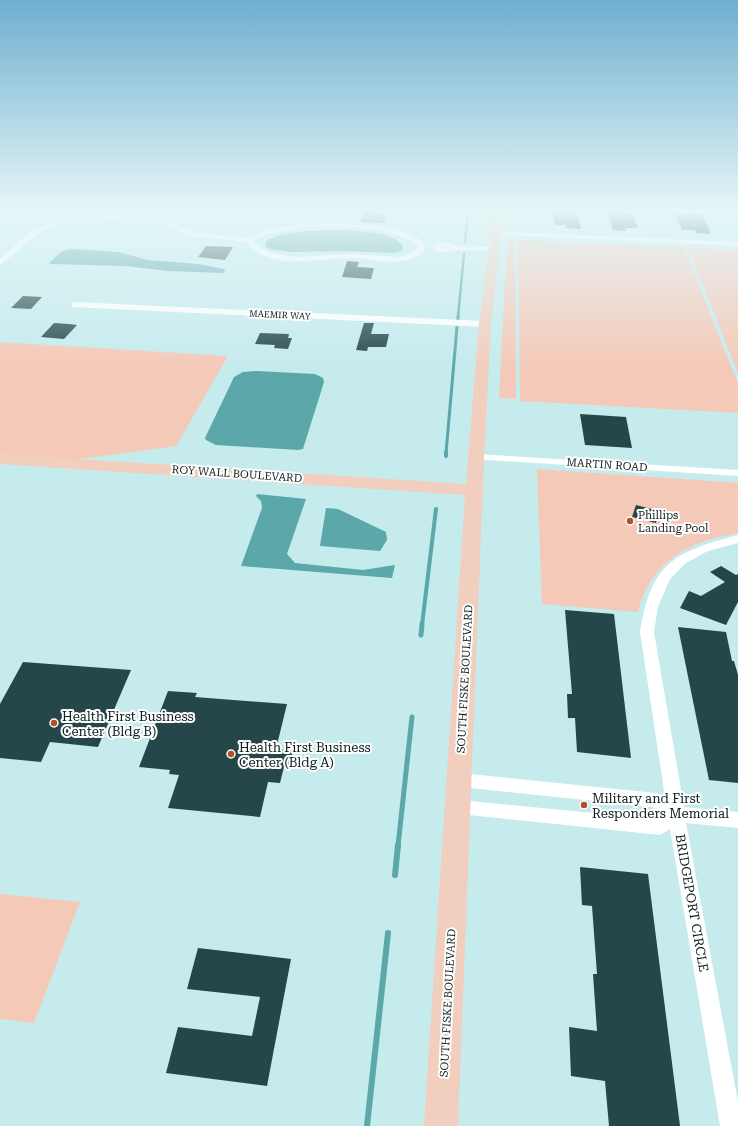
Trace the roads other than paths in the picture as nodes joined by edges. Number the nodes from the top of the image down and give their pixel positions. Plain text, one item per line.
1 (492, 264) edge
2 (75, 305) dead end
3 (485, 324) junction
4 (476, 457) junction
5 (0, 459) edge
6 (738, 473) edge
7 (474, 490) junction
8 (738, 539) edge
9 (460, 780) junction
10 (459, 807) junction
11 (676, 814) junction
12 (738, 820) edge
13 (441, 1126) edge
14 (731, 1126) edge

1 - 3 main road, SOUTH FISKE BOULEVARD
2 - 3 street, MAEMIR WAY
3 - 4 main road, SOUTH FISKE BOULEVARD
4 - 6 street, MARTIN ROAD
4 - 7 main road, SOUTH FISKE BOULEVARD
5 - 7 main road, ROY WALL BOULEVARD
7 - 9 main road, SOUTH FISKE BOULEVARD
8 - 11 street, BRIDGEPORT CIRCLE
9 - 10 main road, SOUTH FISKE BOULEVARD
9 - 11 street
10 - 11 street
10 - 13 main road, SOUTH FISKE BOULEVARD
11 - 12 street
11 - 14 street, BRIDGEPORT CIRCLE

